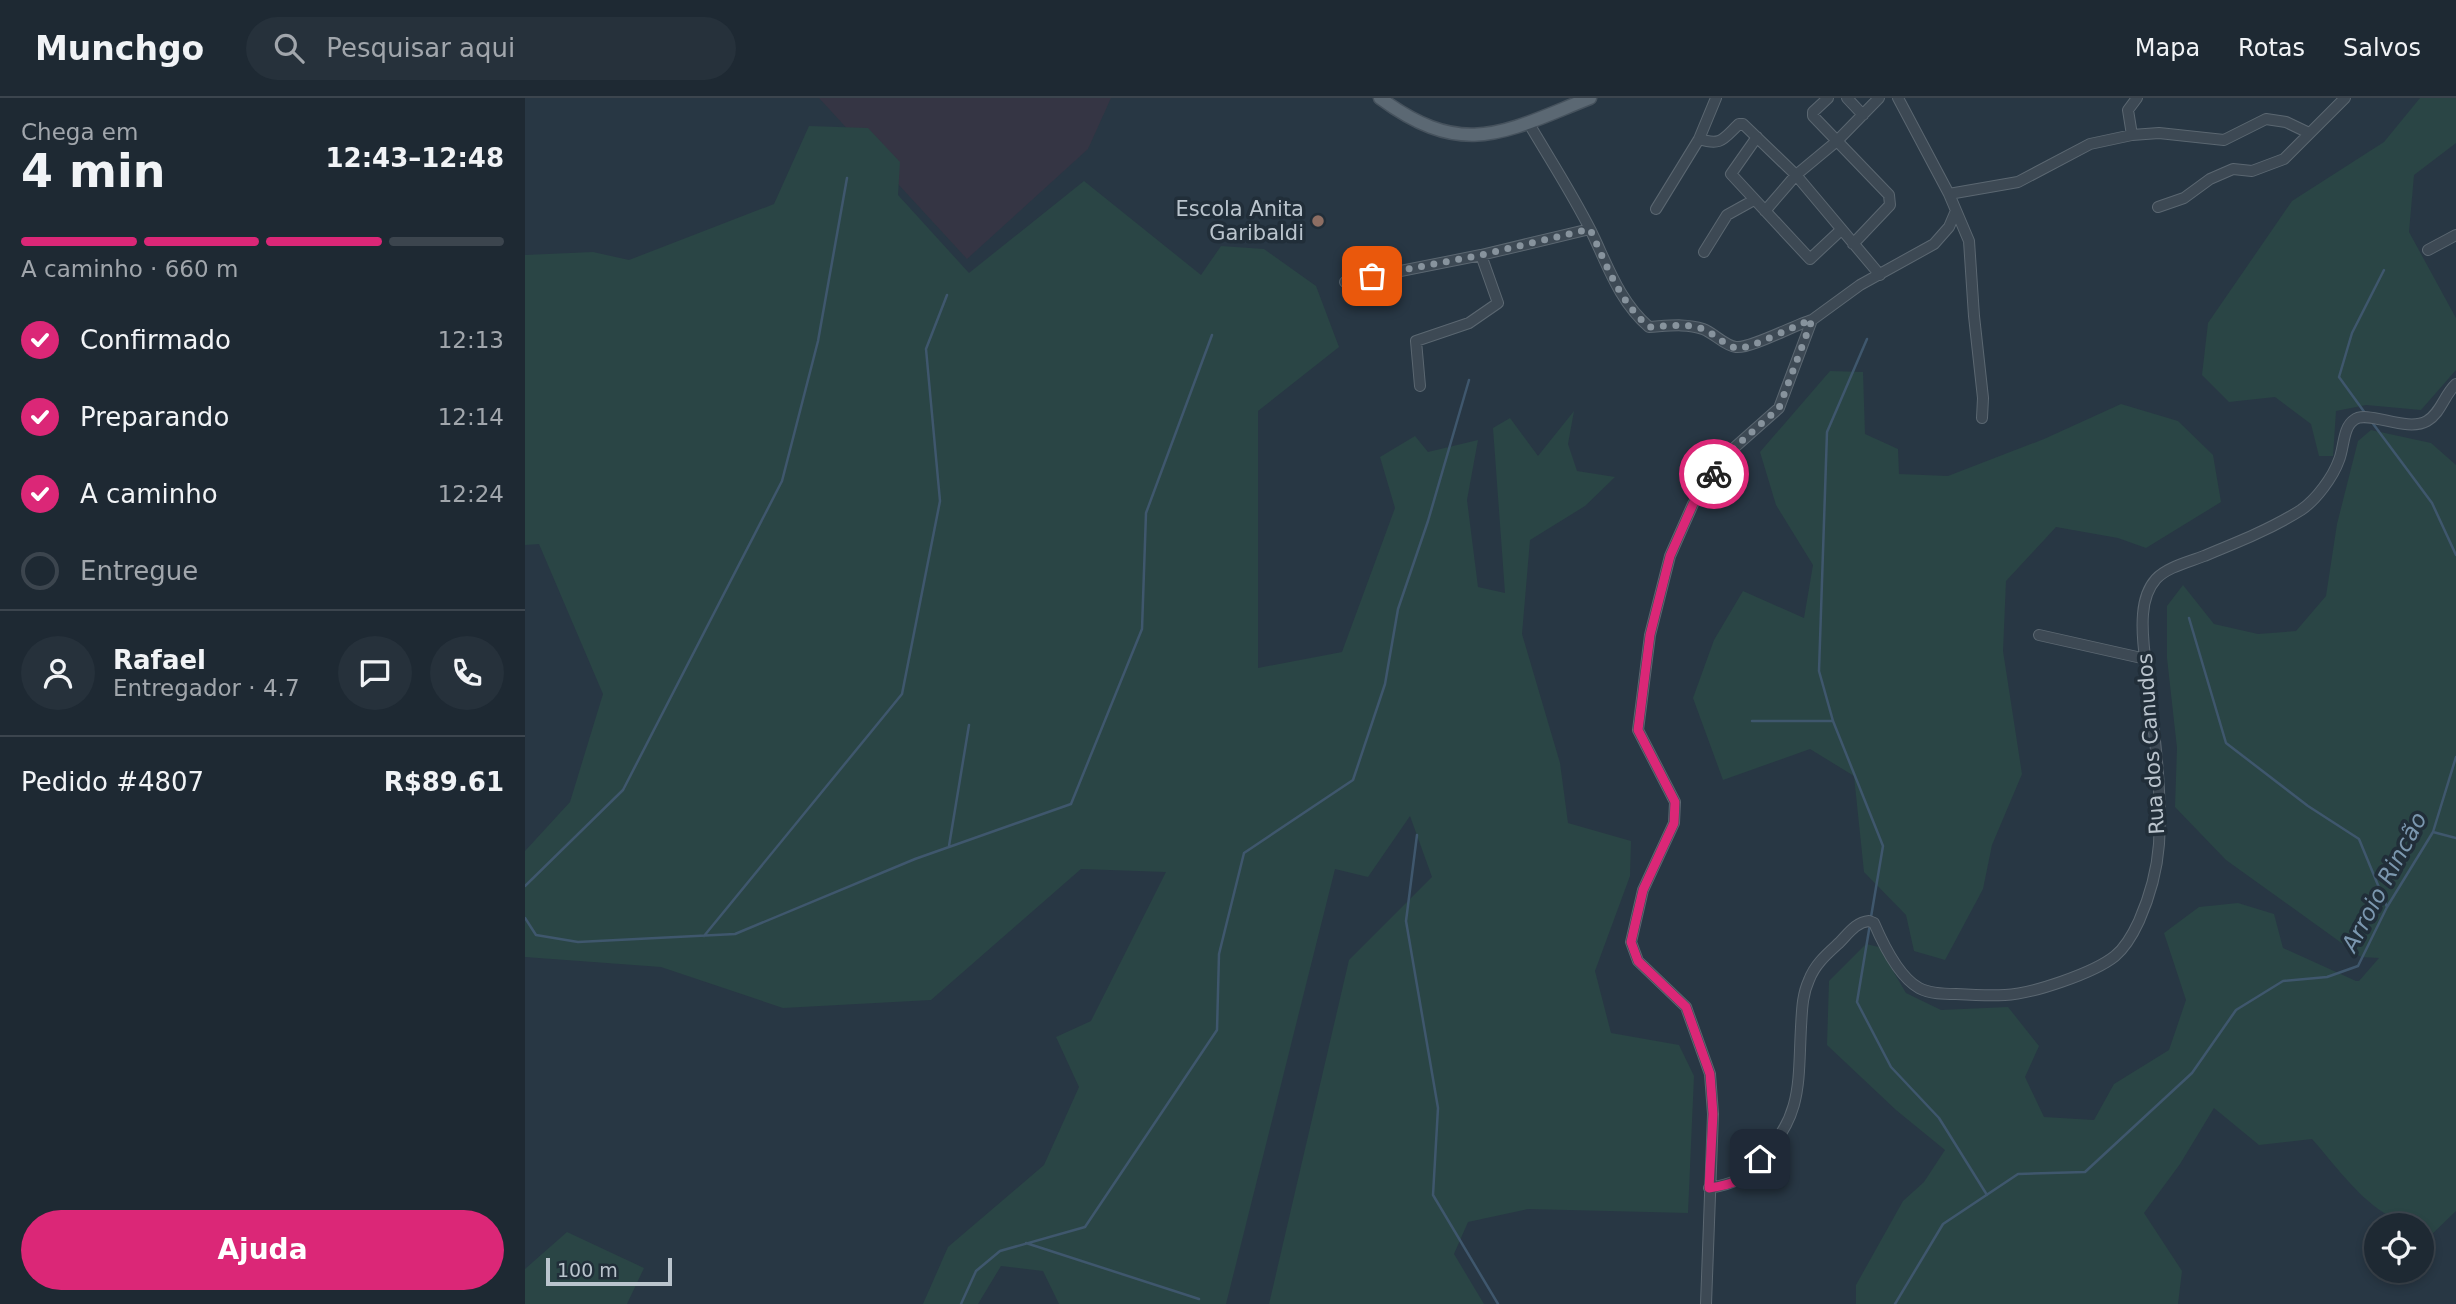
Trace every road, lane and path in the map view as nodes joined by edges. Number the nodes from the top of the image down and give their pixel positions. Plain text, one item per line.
1 (1380, 98) edge
2 (1590, 98) edge
3 (1716, 98) edge
4 (1828, 98) edge
5 (1847, 98) edge
6 (1879, 98) edge
7 (1898, 98) edge
8 (2137, 98) edge
9 (2344, 98) edge
10 (1863, 115) junction
11 (1528, 122) junction
12 (2309, 133) junction
13 (2133, 135) junction
14 (1757, 137) junction
15 (1699, 139) junction
16 (1837, 141) junction
17 (1796, 175) junction
18 (1948, 194) junction
19 (1755, 200) junction
20 (2158, 207) dead end
21 (1656, 209) dead end
22 (1765, 211) junction
23 (1955, 213) junction
24 (1590, 229) junction
25 (1841, 230) junction
26 (2456, 235) edge
27 (1853, 244) junction
28 (2428, 250) dead end
29 (1704, 252) dead end
30 (1481, 255) junction
31 (1880, 275) junction
32 (1345, 282) dead end
33 (1812, 320) junction
34 (2456, 384) edge
35 (1420, 386) dead end
36 (1982, 418) dead end
37 (2039, 635) dead end
38 (2146, 659) junction
39 (1709, 1188) junction
40 (1706, 1304) edge

1 - 11 main road
2 - 11 main road
3 - 15 street
4 - 16 street
5 - 10 street
6 - 10 street
7 - 18 street
8 - 13 street
9 - 12 street
10 - 16 street
11 - 24 street
12 - 13 street
12 - 20 street
13 - 18 street
14 - 15 street
14 - 17 street
14 - 19 street
15 - 21 street
16 - 17 street
16 - 27 street
17 - 22 street
17 - 25 street
18 - 23 street
19 - 22 street
19 - 29 street
22 - 25 street
23 - 31 street
23 - 36 street
24 - 30 street
24 - 33 street
25 - 27 street
26 - 28 street
27 - 31 street
30 - 32 street
30 - 35 street
31 - 33 street
33 - 39 street
34 - 38 street, Rua dos Canudos
37 - 38 street
38 - 39 street, Rua dos Canudos
39 - 40 street

